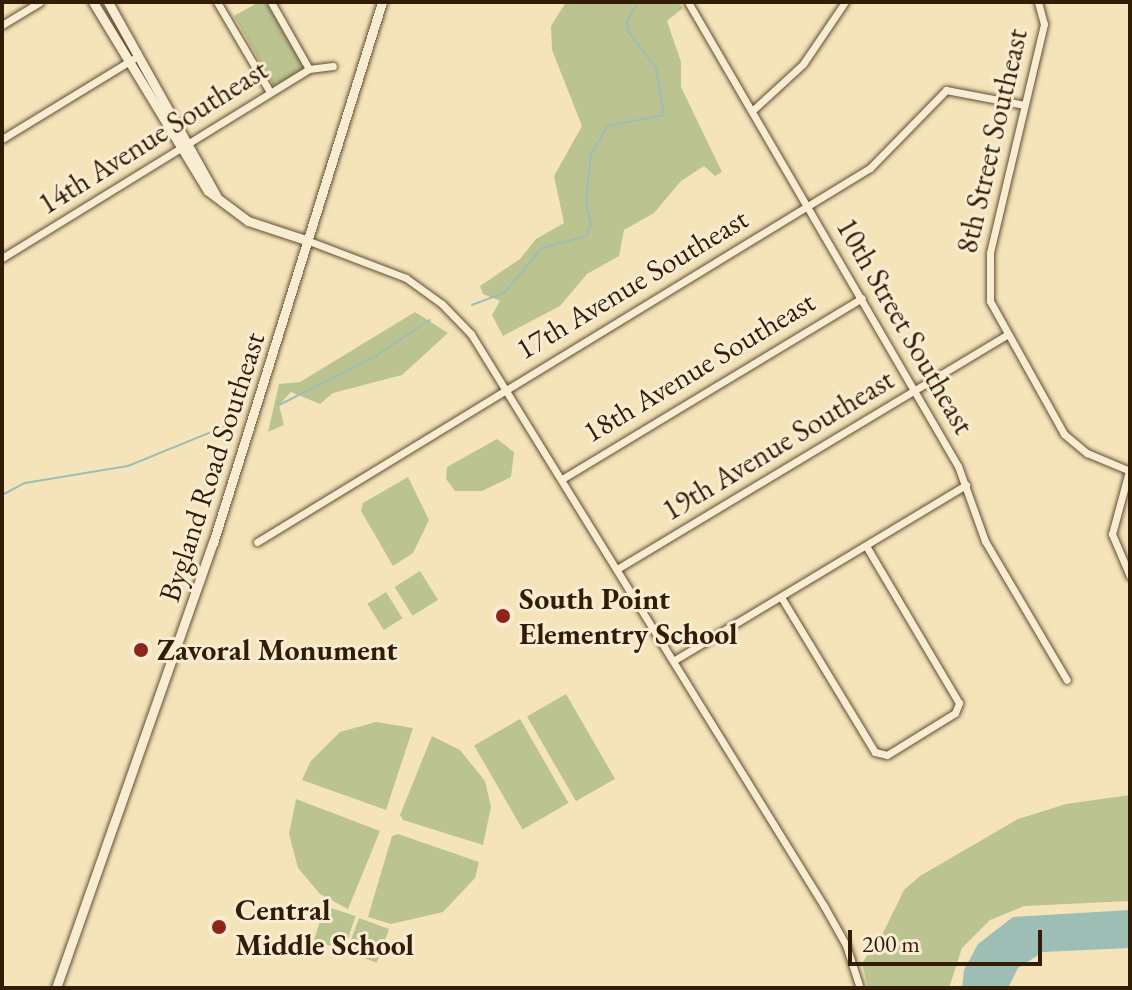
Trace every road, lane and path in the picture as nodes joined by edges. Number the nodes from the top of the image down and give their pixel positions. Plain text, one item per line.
1 (40, 2) edge
2 (93, 2) edge
3 (108, 2) edge
4 (217, 2) edge
5 (271, 2) edge
6 (382, 2) edge
7 (688, 2) edge
8 (845, 2) edge
9 (1038, 2) edge
10 (2, 25) edge
11 (139, 56) junction
12 (128, 62) junction
13 (333, 66) dead end
14 (309, 69) junction
15 (270, 92) junction
16 (1025, 105) junction
17 (753, 110) junction
18 (2, 139) edge
19 (190, 142) junction
20 (179, 149) junction
21 (809, 205) junction
22 (225, 207) junction
23 (309, 241) junction
24 (2, 258) edge
25 (862, 298) junction
26 (1005, 336) junction
27 (506, 389) junction
28 (915, 390) junction
29 (1130, 471) edge
30 (562, 479) junction
31 (966, 485) junction
32 (257, 542) dead end
33 (866, 546) junction
34 (617, 569) junction
35 (1130, 576) edge
36 (781, 597) junction
37 (673, 661) junction
38 (1067, 680) dead end
39 (56, 988) edge
40 (860, 988) edge

1 - 10 street
2 - 12 street
3 - 11 street
4 - 15 street
5 - 14 street
6 - 23 street, Bygland Road Southeast
7 - 17 street, 10th Street Southeast
8 - 17 street
9 - 16 street, 8th Street Southeast
11 - 12 street
11 - 19 street
12 - 18 street
12 - 20 street
13 - 14 street, 14th Avenue Southeast
14 - 15 street, 14th Avenue Southeast
15 - 19 street, 14th Avenue Southeast
16 - 21 street, 17th Avenue Southeast
16 - 26 street, 8th Street Southeast
17 - 21 street, 10th Street Southeast
19 - 20 street, 14th Avenue Southeast
19 - 22 street
20 - 22 street
20 - 24 street, 14th Avenue Southeast
21 - 25 street, 10th Street Southeast
21 - 27 street, 17th Avenue Southeast
22 - 23 street
23 - 27 street
23 - 39 street, Bygland Road Southeast
25 - 28 street, 10th Street Southeast
25 - 30 street, 18th Avenue Southeast
26 - 28 street, 19th Avenue Southeast
26 - 29 street, 8th Street Southeast
27 - 30 street
27 - 32 street, 17th Avenue Southeast
28 - 31 street, 10th Street Southeast
28 - 34 street, 19th Avenue Southeast
29 - 35 street
30 - 34 street
31 - 33 street
31 - 38 street, 10th Street Southeast
33 - 36 street
33 - 36 street
34 - 37 street
36 - 37 street
37 - 40 street

